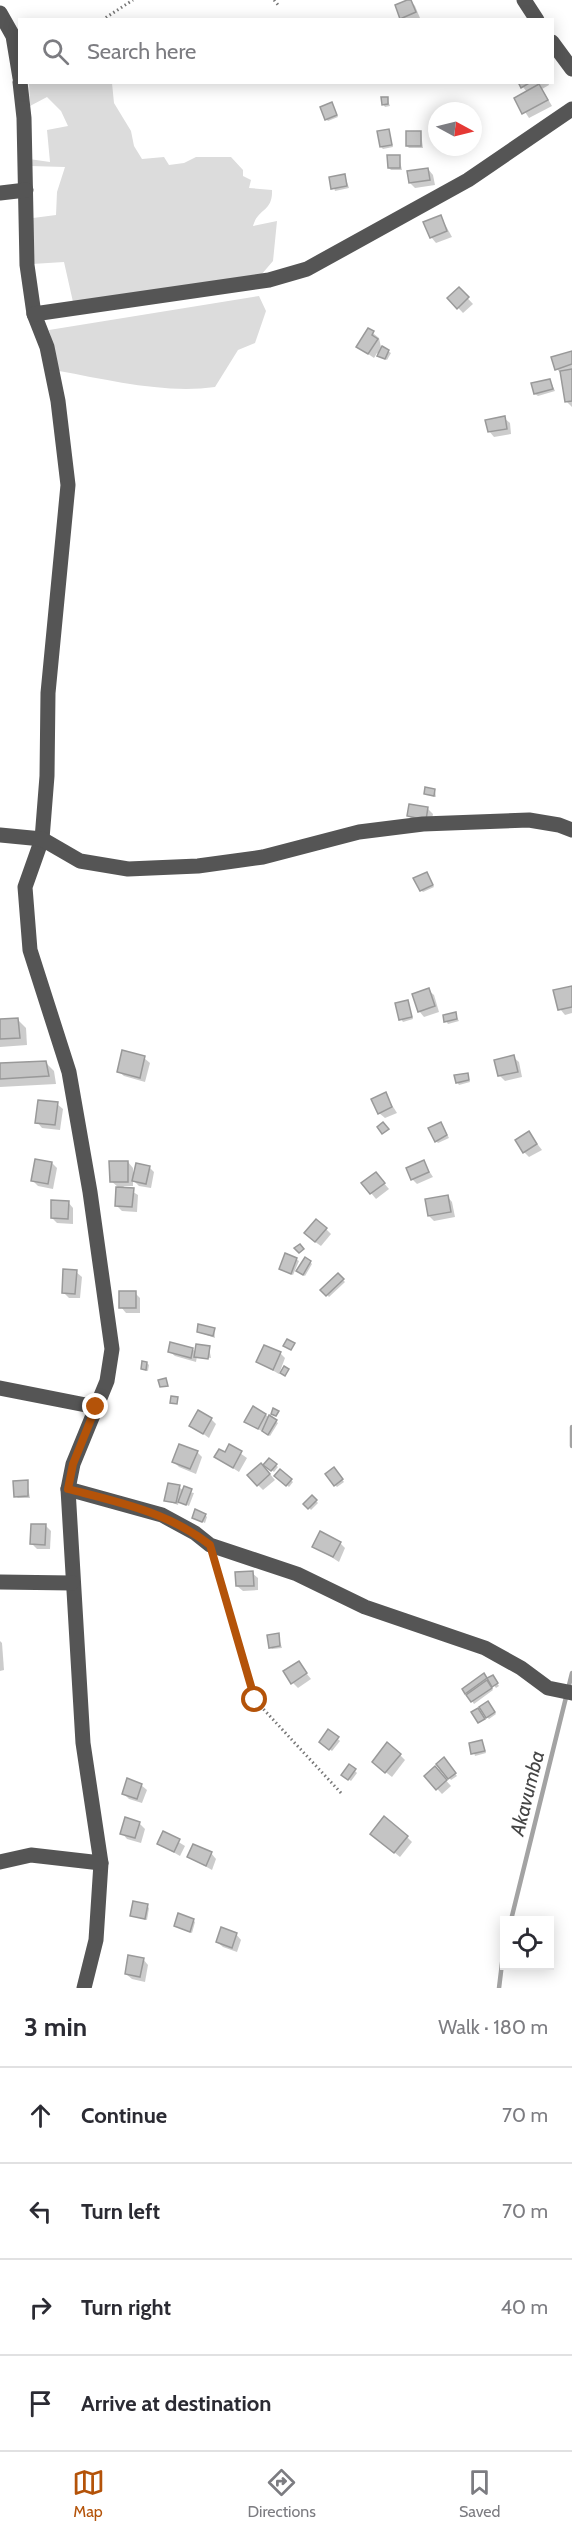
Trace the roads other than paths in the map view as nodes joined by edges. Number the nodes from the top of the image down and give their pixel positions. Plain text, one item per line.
1 (524, 0) edge
2 (0, 13) edge
3 (536, 18) edge
4 (554, 45) edge
5 (18, 66) edge
6 (572, 69) edge
7 (20, 84) edge
8 (572, 109) edge
9 (26, 190) junction
10 (0, 193) edge
11 (34, 314) junction
12 (572, 830) edge
13 (0, 835) edge
14 (42, 839) junction
15 (0, 1388) edge
16 (96, 1407) junction
17 (68, 1489) junction
18 (0, 1582) edge
19 (72, 1583) junction
20 (572, 1693) edge
21 (0, 1862) edge
22 (100, 1863) junction
23 (84, 1988) edge

1 - 3 street
2 - 5 street
4 - 6 street
7 - 9 street
8 - 11 street
9 - 10 street
9 - 11 street
11 - 14 street
12 - 14 street
13 - 14 street
14 - 16 street
15 - 16 street
16 - 17 street
17 - 19 street
17 - 20 street
18 - 19 street
19 - 22 street
21 - 22 street
22 - 23 street

